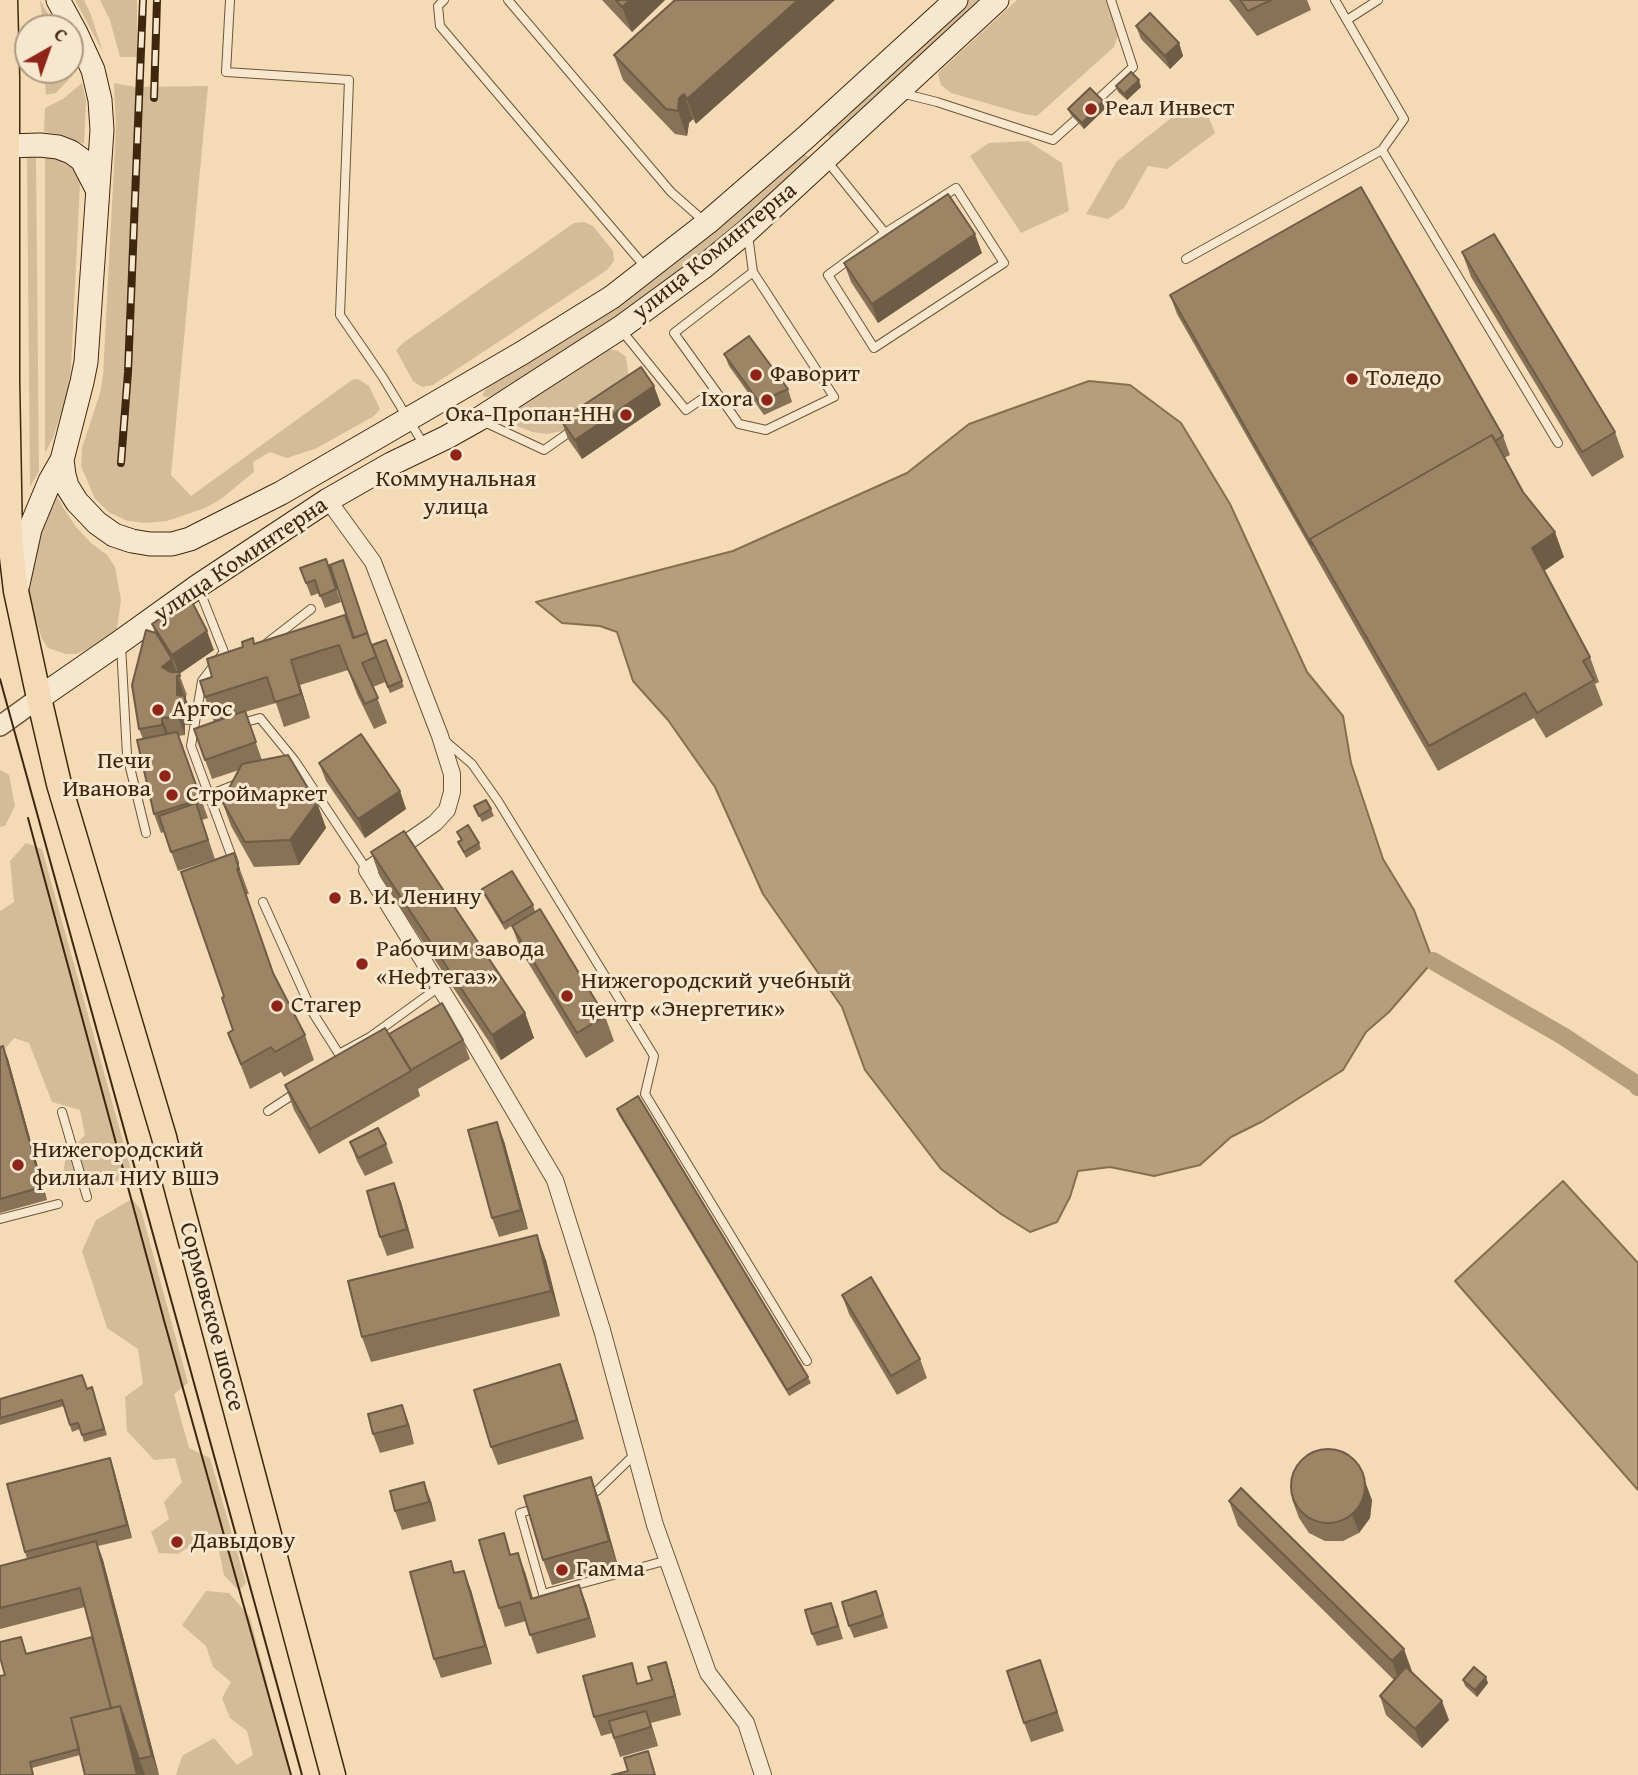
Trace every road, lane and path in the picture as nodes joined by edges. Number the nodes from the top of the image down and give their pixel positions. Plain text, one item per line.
1 (5, 0) edge
2 (58, 0) edge
3 (230, 0) edge
4 (444, 0) edge
5 (508, 0) edge
6 (956, 0) edge
7 (997, 0) edge
8 (1111, 0) edge
9 (1335, 0) edge
10 (1378, 0) edge
11 (1346, 20) junction
12 (898, 92) junction
13 (805, 138) junction
14 (3, 146) edge
15 (1382, 150) junction
16 (825, 159) junction
17 (98, 192) junction
18 (707, 223) junction
19 (747, 231) junction
20 (885, 233) junction
21 (1186, 259) dead end
22 (648, 270) junction
23 (754, 272) junction
24 (620, 328) junction
25 (655, 374) junction
26 (644, 382) edge
27 (715, 390) junction
28 (408, 419) junction
29 (479, 419) junction
30 (577, 428) edge
31 (1558, 443) dead end
32 (425, 447) junction
33 (62, 460) junction
34 (328, 500) junction
35 (198, 586) junction
36 (16, 591) junction
37 (311, 608) dead end
38 (120, 642) junction
39 (258, 649) edge
40 (224, 652) junction
41 (236, 655) edge
42 (39, 698) junction
43 (0, 726) edge
44 (226, 727) edge
45 (204, 733) edge
46 (192, 736) junction
47 (440, 736) junction
48 (191, 746) junction
49 (179, 748) edge
50 (295, 761) junction
51 (283, 766) edge
52 (246, 780) edge
53 (209, 795) junction
54 (146, 833) dead end
55 (224, 870) edge
56 (367, 870) junction
57 (263, 902) dead end
58 (439, 987) junction
59 (300, 1090) edge
60 (268, 1111) dead end
61 (62, 1112) dead end
62 (88, 1197) dead end
63 (58, 1205) dead end
64 (0, 1219) edge
65 (807, 1361) dead end
66 (636, 1454) junction
67 (571, 1498) edge
68 (545, 1506) edge
69 (668, 1560) junction
70 (333, 1775) edge
71 (763, 1775) edge

1 - 14 main road
2 - 17 main road
3 - 28 lane
4 - 22 lane
5 - 18 lane
6 - 13 main road, улица Коминтерна
7 - 12 main road, улица Коминтерна
8 - 12 lane
9 - 11 lane
10 - 11 lane
11 - 15 lane
12 - 16 main road, улица Коминтерна
13 - 16 main road
13 - 18 main road, улица Коминтерна
14 - 17 main road
14 - 36 main road
15 - 21 lane
15 - 31 lane
16 - 19 main road, улица Коминтерна
16 - 20 lane
17 - 33 main road
18 - 22 main road, улица Коминтерна
19 - 23 lane
19 - 24 main road, улица Коминтерна
20 - 20 lane
22 - 28 main road, улица Коминтерна
23 - 27 lane
23 - 27 lane
24 - 25 lane
24 - 29 main road, улица Коминтерна
25 - 26 lane
25 - 27 lane
28 - 32 lane
28 - 33 main road, улица Коминтерна
29 - 30 lane
29 - 32 main road, улица Коминтерна
32 - 34 main road, улица Коминтерна
33 - 36 main road
34 - 35 main road, улица Коминтерна
34 - 47 street
35 - 38 main road, улица Коминтерна
35 - 40 lane
36 - 42 main road
37 - 39 lane
38 - 42 main road, улица Коминтерна
38 - 54 lane
40 - 41 lane
40 - 46 lane
42 - 43 street
42 - 70 main road, Сормовское шоссе
44 - 50 lane
45 - 46 lane
46 - 48 lane
47 - 56 street
47 - 65 lane
48 - 49 lane
48 - 53 lane
50 - 51 lane
50 - 56 lane
52 - 53 lane
53 - 55 lane
56 - 58 street
57 - 58 lane
58 - 66 street
59 - 60 lane
61 - 62 lane
63 - 64 lane
66 - 67 lane
66 - 69 street
68 - 69 lane
69 - 71 street

